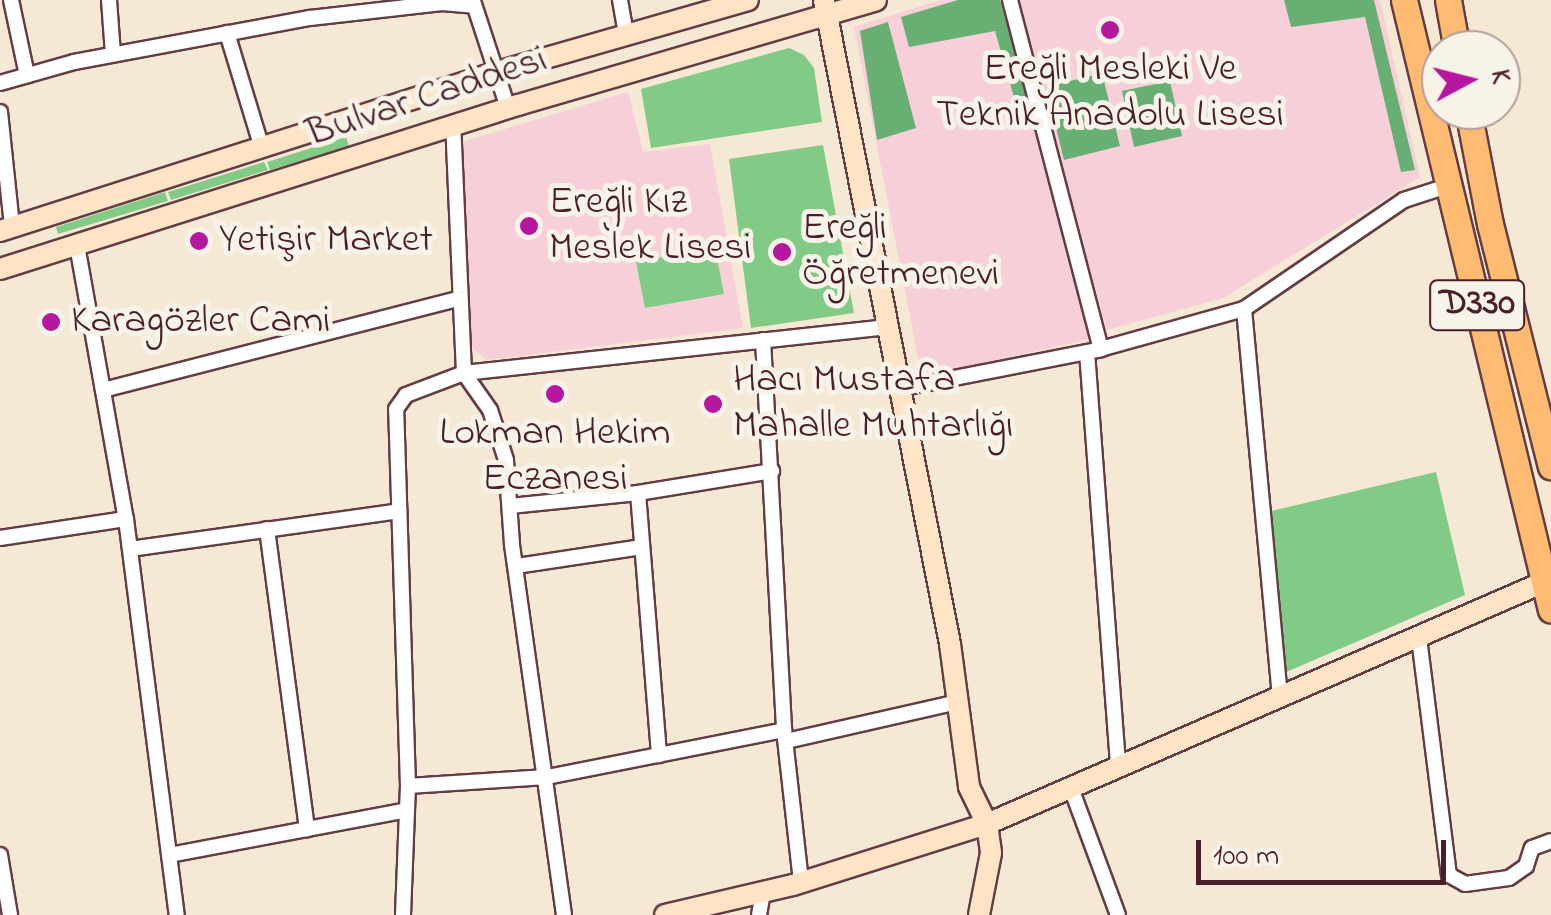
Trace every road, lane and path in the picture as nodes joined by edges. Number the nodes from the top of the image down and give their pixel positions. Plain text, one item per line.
1 (11, 0) edge
2 (110, 0) edge
3 (620, 0) edge
4 (748, 0) edge
5 (876, 0) edge
6 (1010, 0) edge
7 (1404, 0) edge
8 (1448, 0) edge
9 (473, 3) edge
10 (345, 7) edge
11 (825, 8) edge
12 (1453, 30) edge
13 (227, 33) junction
14 (626, 34) junction
15 (113, 54) junction
16 (497, 72) junction
17 (27, 75) junction
18 (0, 83) edge
19 (508, 108) junction
20 (0, 112) edge
21 (453, 126) junction
22 (1472, 130) edge
23 (262, 148) junction
24 (1447, 186) junction
25 (6, 229) edge
26 (76, 244) junction
27 (0, 269) edge
28 (458, 298) junction
29 (1244, 309) junction
30 (886, 327) junction
31 (763, 340) junction
32 (1094, 351) junction
33 (464, 373) junction
34 (903, 388) junction
35 (103, 390) junction
36 (1551, 466) edge
37 (772, 471) junction
38 (638, 493) junction
39 (510, 506) junction
40 (399, 511) junction
41 (126, 518) junction
42 (267, 529) junction
43 (0, 538) edge
44 (642, 547) junction
45 (130, 549) junction
46 (516, 566) junction
47 (1549, 591) edge
48 (1418, 638) junction
49 (1280, 698) junction
50 (958, 702) junction
51 (785, 735) junction
52 (660, 755) junction
53 (1118, 768) junction
54 (547, 778) junction
55 (408, 786) junction
56 (1071, 788) junction
57 (407, 810) junction
58 (987, 824) junction
59 (307, 829) junction
60 (1551, 842) edge
61 (0, 855) edge
62 (170, 855) junction
63 (801, 882) junction
64 (764, 892) junction
65 (10, 915) edge
66 (177, 915) edge
67 (402, 915) edge
68 (564, 915) edge
69 (665, 915) edge
70 (759, 915) edge
71 (979, 915) edge
72 (1118, 915) edge

1 - 17 street
2 - 15 street
3 - 14 street
4 - 14 street
5 - 11 street, Bulvar Caddesi
6 - 32 street
7 - 24 highway, D330
8 - 12 highway
9 - 10 street
9 - 16 street
10 - 13 street
11 - 19 street, Bulvar Caddesi
11 - 30 street
13 - 15 street
13 - 23 street
14 - 16 street
15 - 17 street
16 - 19 street
16 - 23 street
17 - 18 street
19 - 21 street, Bulvar Caddesi
20 - 25 street
21 - 26 street, Bulvar Caddesi
21 - 28 street
22 - 36 highway, D330
23 - 25 street
24 - 29 street
24 - 47 highway, D330
26 - 27 street, Bulvar Caddesi
26 - 35 street
28 - 33 street
28 - 35 street
29 - 32 street
29 - 49 street
30 - 31 street
30 - 34 street
31 - 33 street
31 - 37 street
32 - 34 street
32 - 53 street
33 - 39 street
33 - 40 street
34 - 50 street
35 - 41 street
37 - 38 street
37 - 51 street
38 - 39 street
38 - 44 street
39 - 46 street
40 - 42 street
40 - 55 street
41 - 43 street
41 - 45 street
42 - 45 street
42 - 59 street
44 - 46 street
44 - 52 street
45 - 62 street
46 - 54 street
47 - 48 street
48 - 49 street
48 - 60 street
49 - 53 street
50 - 51 street
50 - 58 street
51 - 52 street
51 - 63 street
52 - 54 street
53 - 56 street
54 - 55 street
54 - 68 street
55 - 57 street
56 - 58 street
56 - 72 street
57 - 59 street
57 - 67 street
58 - 63 street
58 - 71 street
59 - 62 street
61 - 65 street
62 - 66 street
63 - 64 street
64 - 69 street
64 - 70 street

